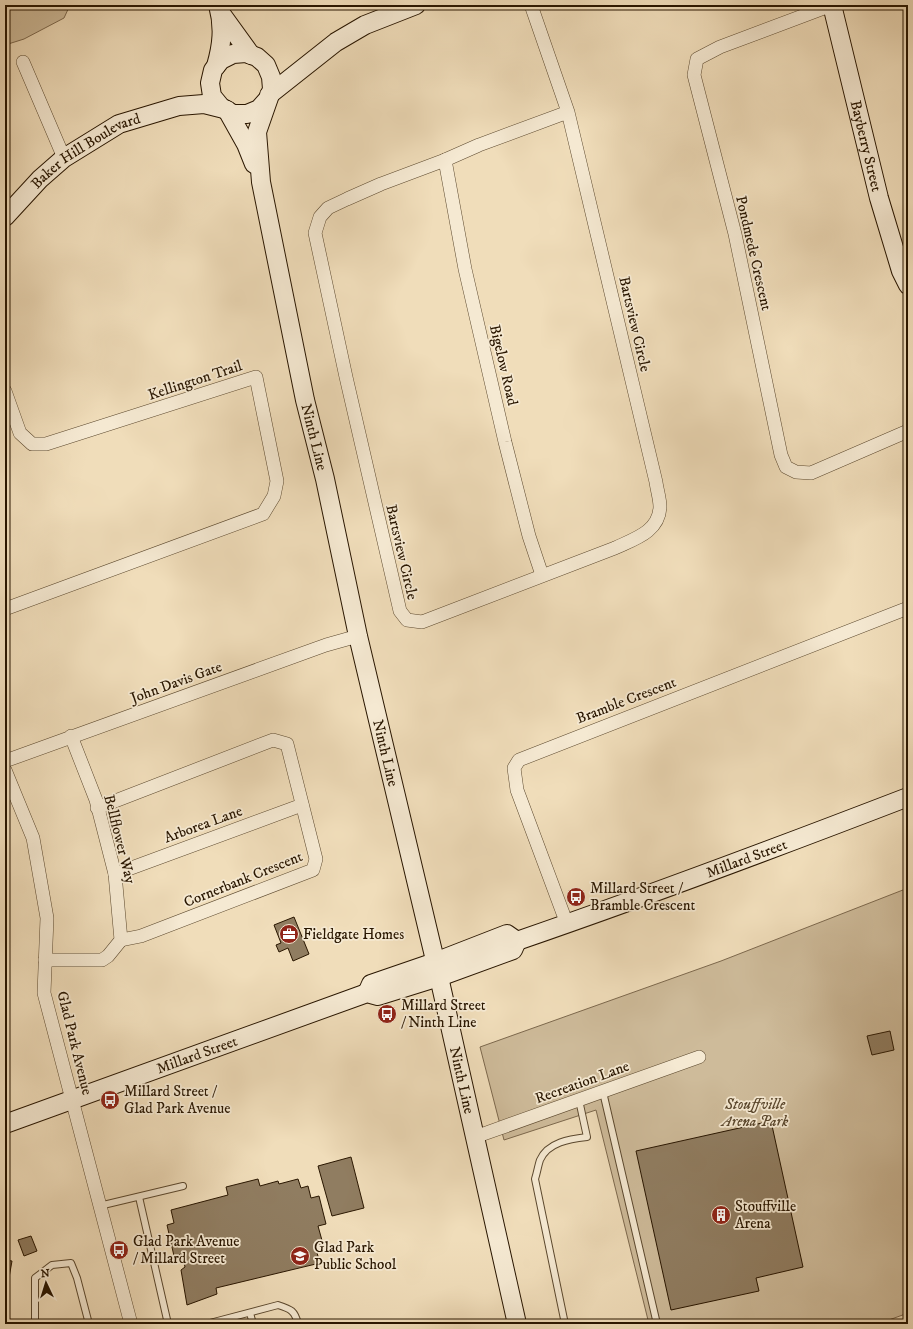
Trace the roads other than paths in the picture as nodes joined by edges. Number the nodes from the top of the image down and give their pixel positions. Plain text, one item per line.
1 (416, 5) edge
2 (531, 5) edge
3 (832, 5) edge
4 (219, 9) edge
5 (256, 58) junction
6 (23, 62) dead end
7 (308, 63) junction
8 (214, 70) junction
9 (268, 98) junction
10 (179, 106) junction
11 (226, 110) junction
12 (568, 112) junction
13 (64, 158) junction
14 (445, 160) junction
15 (261, 182) junction
16 (5, 217) edge
17 (908, 285) edge
18 (5, 391) edge
19 (908, 431) edge
20 (542, 575) junction
21 (908, 608) edge
22 (5, 609) edge
23 (358, 636) junction
24 (71, 736) junction
25 (5, 761) edge
26 (5, 770) edge
27 (908, 797) edge
28 (302, 805) junction
29 (98, 808) junction
30 (115, 874) junction
31 (567, 924) junction
32 (121, 940) junction
33 (46, 960) junction
34 (437, 970) junction
35 (699, 1057) dead end
36 (603, 1092) junction
37 (72, 1099) junction
38 (579, 1100) junction
39 (5, 1124) edge
40 (475, 1137) junction
41 (183, 1186) dead end
42 (139, 1197) junction
43 (99, 1206) junction
44 (250, 1313) junction
45 (219, 1322) edge
46 (35, 1324) edge
47 (89, 1324) edge
48 (131, 1324) edge
49 (168, 1324) edge
50 (206, 1324) edge
51 (253, 1324) edge
52 (298, 1324) edge
53 (517, 1324) edge
54 (565, 1324) edge
55 (657, 1324) edge

1 - 7 street
2 - 12 street, Bartsview Circle
3 - 17 street, Bayberry Street
3 - 19 street, Pondmede Crescent
4 - 5 street
4 - 8 street
5 - 7 street
5 - 8 street
5 - 9 street
6 - 13 street
7 - 9 street
8 - 10 street, Baker Hill Boulevard
8 - 11 street
9 - 11 street
9 - 15 street, Ninth Line
10 - 11 street, Baker Hill Boulevard
10 - 13 street, Baker Hill Boulevard
11 - 15 street, Ninth Line
12 - 14 street, Bartsview Circle
12 - 20 street, Bartsview Circle
13 - 16 street, Baker Hill Boulevard
14 - 20 street, Bigelow Road
14 - 20 street, Bartsview Circle
15 - 23 street, Ninth Line
18 - 22 street, Kellington Trail
21 - 31 street, Bramble Crescent
23 - 24 street, John Davis Gate
23 - 34 street, Ninth Line
24 - 25 street, John Davis Gate
24 - 29 street, Bellflower Way
26 - 33 street, Glad Park Avenue
27 - 31 street, Millard Street
28 - 29 street, Cornerbank Crescent
28 - 30 street, Arborea Lane
28 - 32 street, Cornerbank Crescent
29 - 30 street, Bellflower Way
30 - 32 street, Bellflower Way
31 - 34 street, Millard Street
32 - 33 street
33 - 37 street, Glad Park Avenue
34 - 37 street, Millard Street
34 - 40 street, Ninth Line
35 - 36 street, Recreation Lane
36 - 38 street, Recreation Lane
36 - 55 lane
37 - 39 street, Millard Street
37 - 43 street, Glad Park Avenue
38 - 40 street, Recreation Lane
38 - 54 lane
40 - 53 street, Ninth Line
41 - 42 lane
42 - 43 lane
42 - 49 lane
43 - 48 street, Glad Park Avenue
44 - 45 lane
44 - 51 lane
44 - 52 lane
45 - 50 lane
46 - 47 lane

